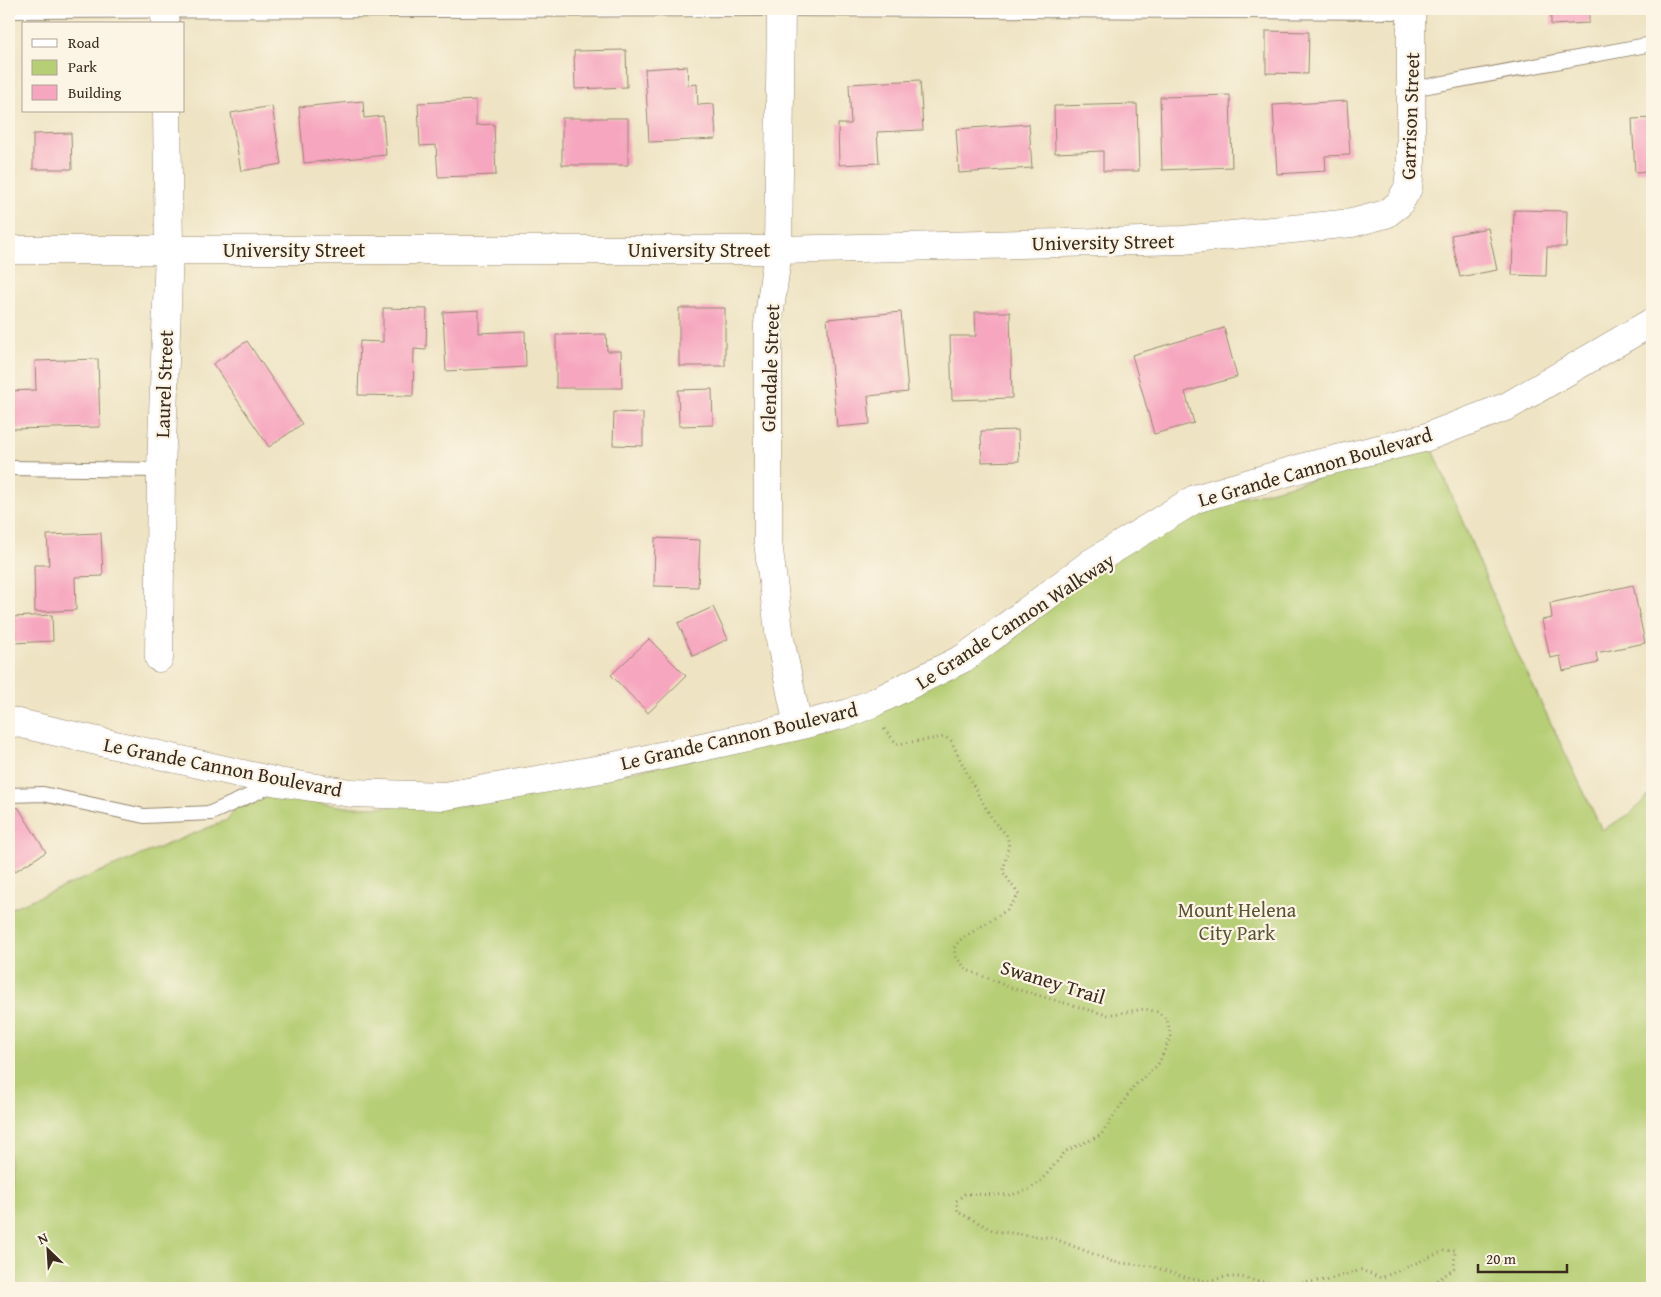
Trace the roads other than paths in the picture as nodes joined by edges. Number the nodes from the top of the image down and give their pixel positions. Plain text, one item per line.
1 (781, 9) edge
2 (1411, 10) edge
3 (9, 11) edge
4 (165, 15) edge
5 (1652, 44) edge
6 (1412, 89) junction
7 (167, 112) edge
8 (1386, 214) joint
9 (9, 250) edge
10 (169, 250) junction
11 (778, 250) junction
12 (1652, 322) edge
13 (9, 468) edge
14 (161, 470) junction
15 (159, 658) dead end
16 (9, 721) edge
17 (798, 726) junction
18 (278, 782) junction
19 (9, 795) edge

1 - 2 lane
1 - 4 lane
1 - 11 street, Glendale Street
2 - 6 street, Garrison Street
3 - 4 lane
5 - 6 lane
6 - 8 street, Garrison Street
7 - 10 street, Laurel Street
8 - 11 street, University Street
9 - 10 street, University Street
10 - 11 street, University Street
10 - 14 street, Laurel Street
11 - 17 street, Glendale Street
12 - 17 street, Le Grande Cannon Boulevard
13 - 14 lane
14 - 15 street, Laurel Street
16 - 18 street, Le Grande Cannon Boulevard
17 - 18 street, Le Grande Cannon Boulevard
18 - 19 lane

